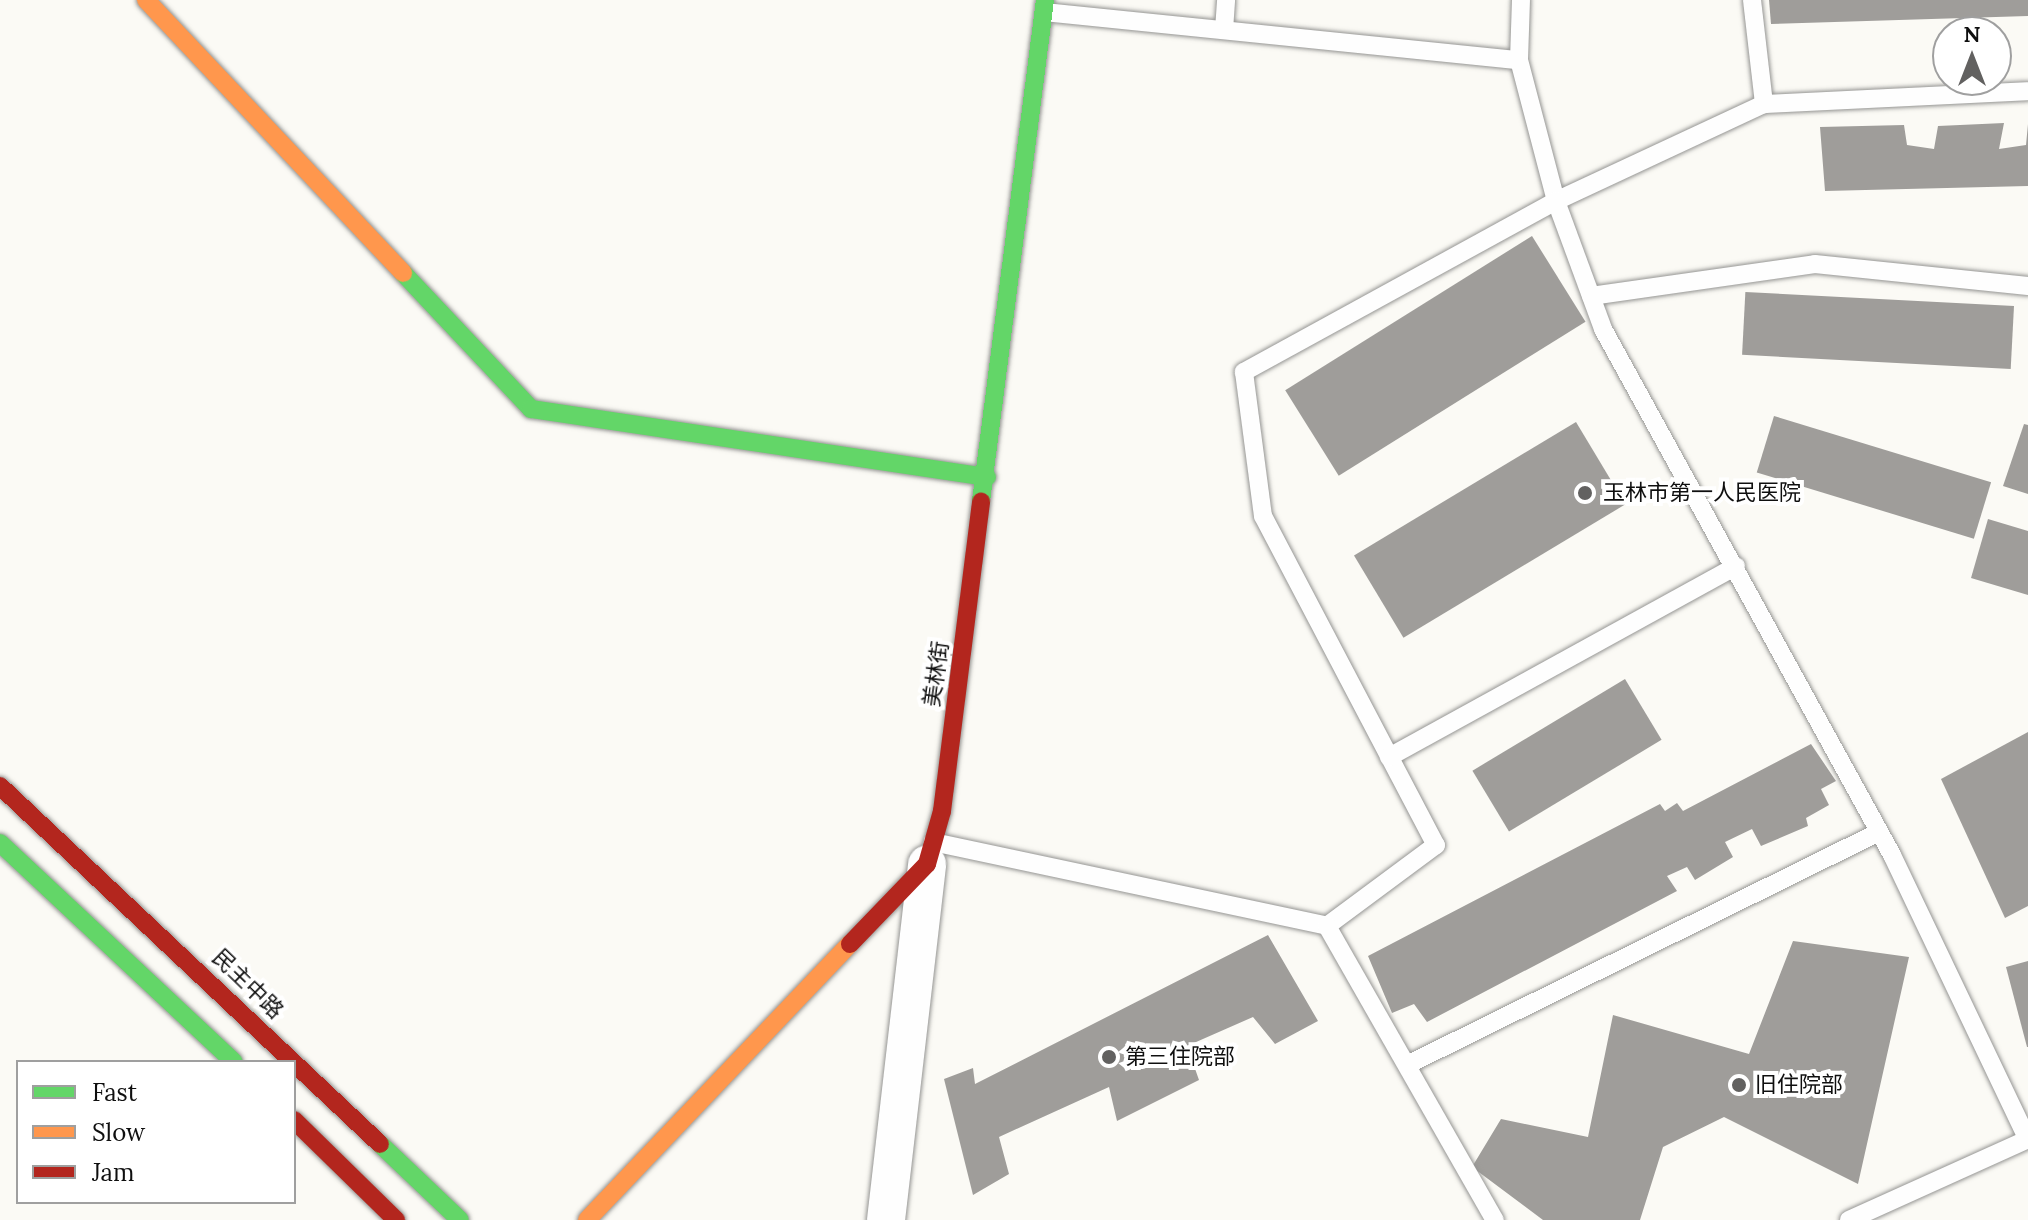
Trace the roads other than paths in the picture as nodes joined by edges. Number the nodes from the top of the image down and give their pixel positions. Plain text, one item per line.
1 (146, 0) edge
2 (1226, 0) edge
3 (1521, 0) edge
4 (1752, 0) edge
5 (1045, 6) edge
6 (1224, 30) junction
7 (1519, 60) junction
8 (2028, 91) edge
9 (1764, 104) junction
10 (1556, 201) junction
11 (2028, 286) edge
12 (1591, 296) junction
13 (987, 477) junction
14 (1736, 566) junction
15 (1389, 757) junction
16 (0, 786) edge
17 (1879, 832) junction
18 (0, 843) edge
19 (930, 853) junction
20 (1327, 926) junction
21 (232, 1060) edge
22 (290, 1060) edge
23 (296, 1065) edge
24 (1407, 1065) junction
25 (296, 1122) edge
26 (2028, 1139) edge
27 (396, 1220) edge
28 (460, 1220) edge
29 (587, 1220) edge
30 (886, 1220) edge
31 (1495, 1220) edge
32 (1849, 1220) edge

1 - 13 street
2 - 6 lane
3 - 7 lane
4 - 9 lane
5 - 6 lane
5 - 13 street, 美林街
6 - 7 lane
7 - 10 lane
8 - 9 lane
9 - 10 lane
10 - 12 lane
10 - 15 lane
11 - 12 lane
12 - 14 lane
13 - 19 street, 美林街
14 - 15 lane
14 - 17 lane
15 - 20 lane
16 - 22 street, 民主中路
17 - 24 lane
17 - 26 lane
18 - 21 street
19 - 20 lane
19 - 29 street
19 - 30 street
20 - 24 lane
23 - 28 street, 民主中路
24 - 31 lane
25 - 27 street
26 - 32 lane

